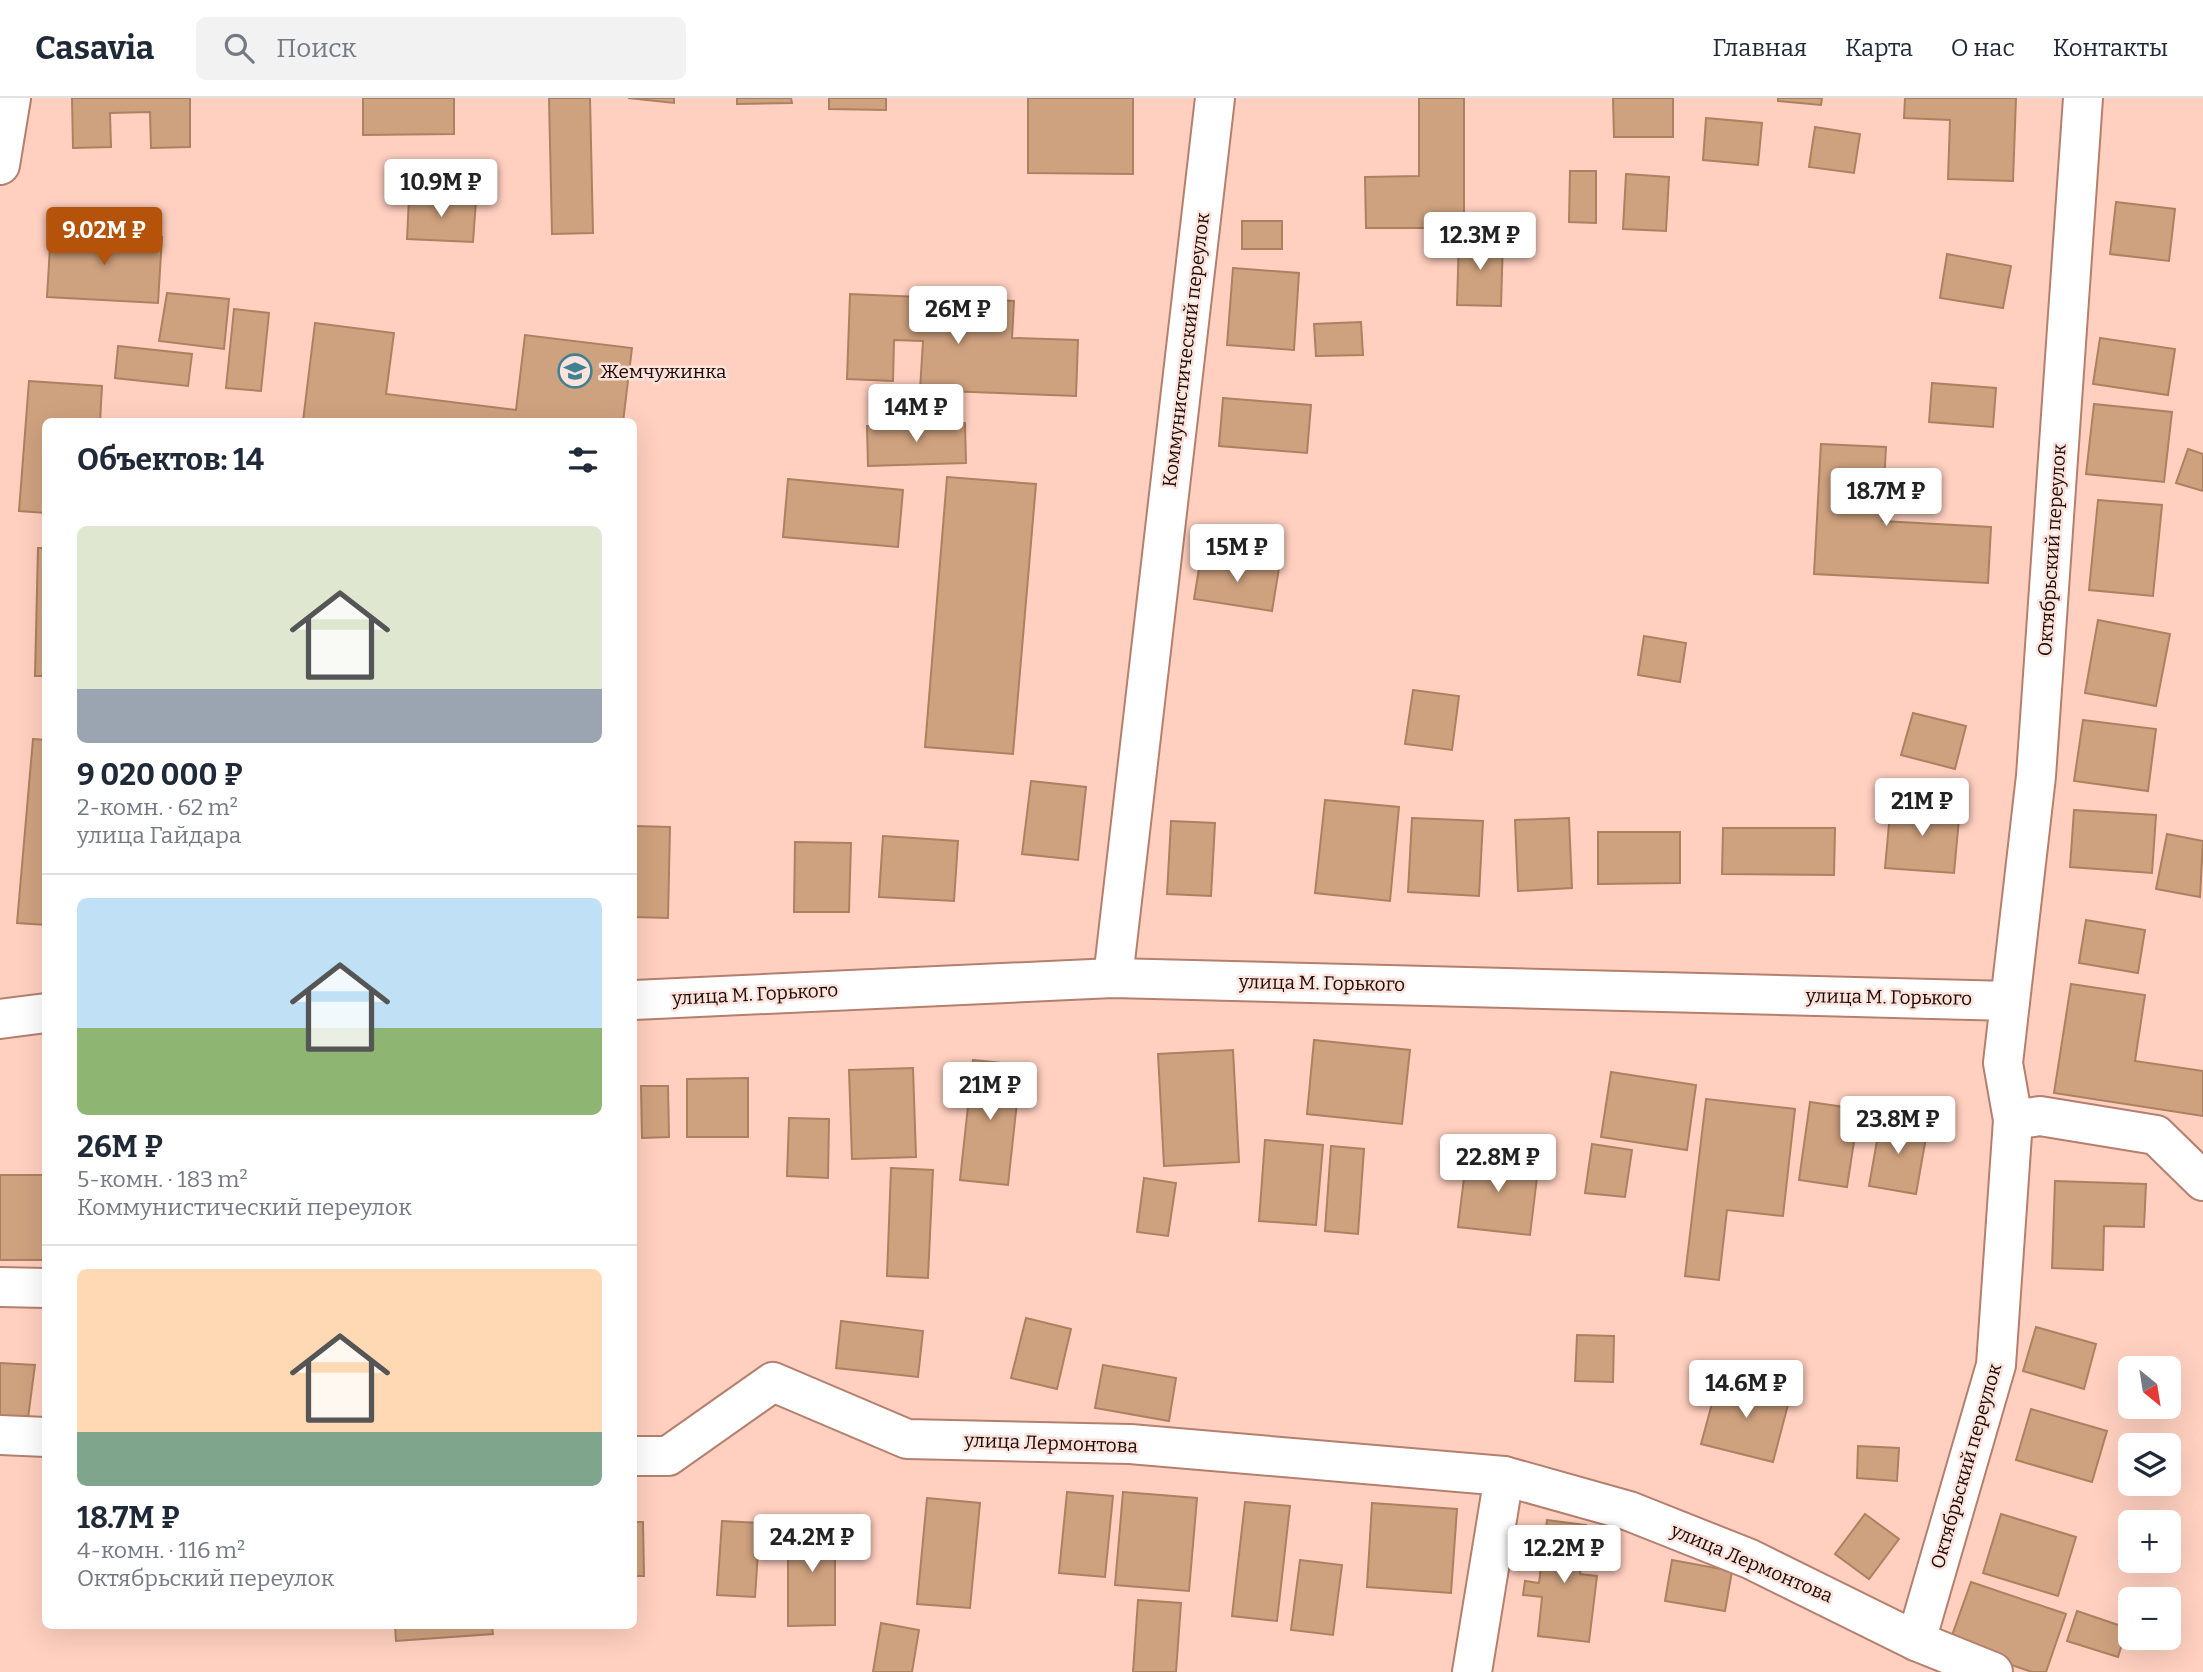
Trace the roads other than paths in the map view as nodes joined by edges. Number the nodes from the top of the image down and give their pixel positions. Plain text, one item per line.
1 (11, 98) edge
2 (1216, 98) edge
3 (2083, 98) edge
4 (0, 165) edge
5 (1113, 978) junction
6 (637, 1000) edge
7 (2010, 1001) junction
8 (42, 1014) edge
9 (0, 1019) edge
10 (2013, 1121) junction
11 (2156, 1135) junction
12 (2203, 1138) edge
13 (2203, 1181) edge
14 (0, 1287) edge
15 (42, 1288) edge
16 (0, 1435) edge
17 (42, 1437) edge
18 (637, 1456) edge
19 (1504, 1476) junction
20 (1916, 1640) junction
21 (1472, 1672) edge
22 (1993, 1672) edge

1 - 4 street
2 - 5 street, Коммунистический переулок
3 - 7 street, Октябрьский переулок
5 - 6 street, улица М. Горького
5 - 7 street, улица М. Горького
7 - 10 street, Октябрьский переулок
8 - 9 street
10 - 11 street
10 - 20 street, Октябрьский переулок
11 - 12 street
11 - 13 street
14 - 15 street
16 - 17 street
18 - 19 street, улица Лермонтова
19 - 20 street, улица Лермонтова
19 - 21 street
20 - 22 street, улица Лермонтова

